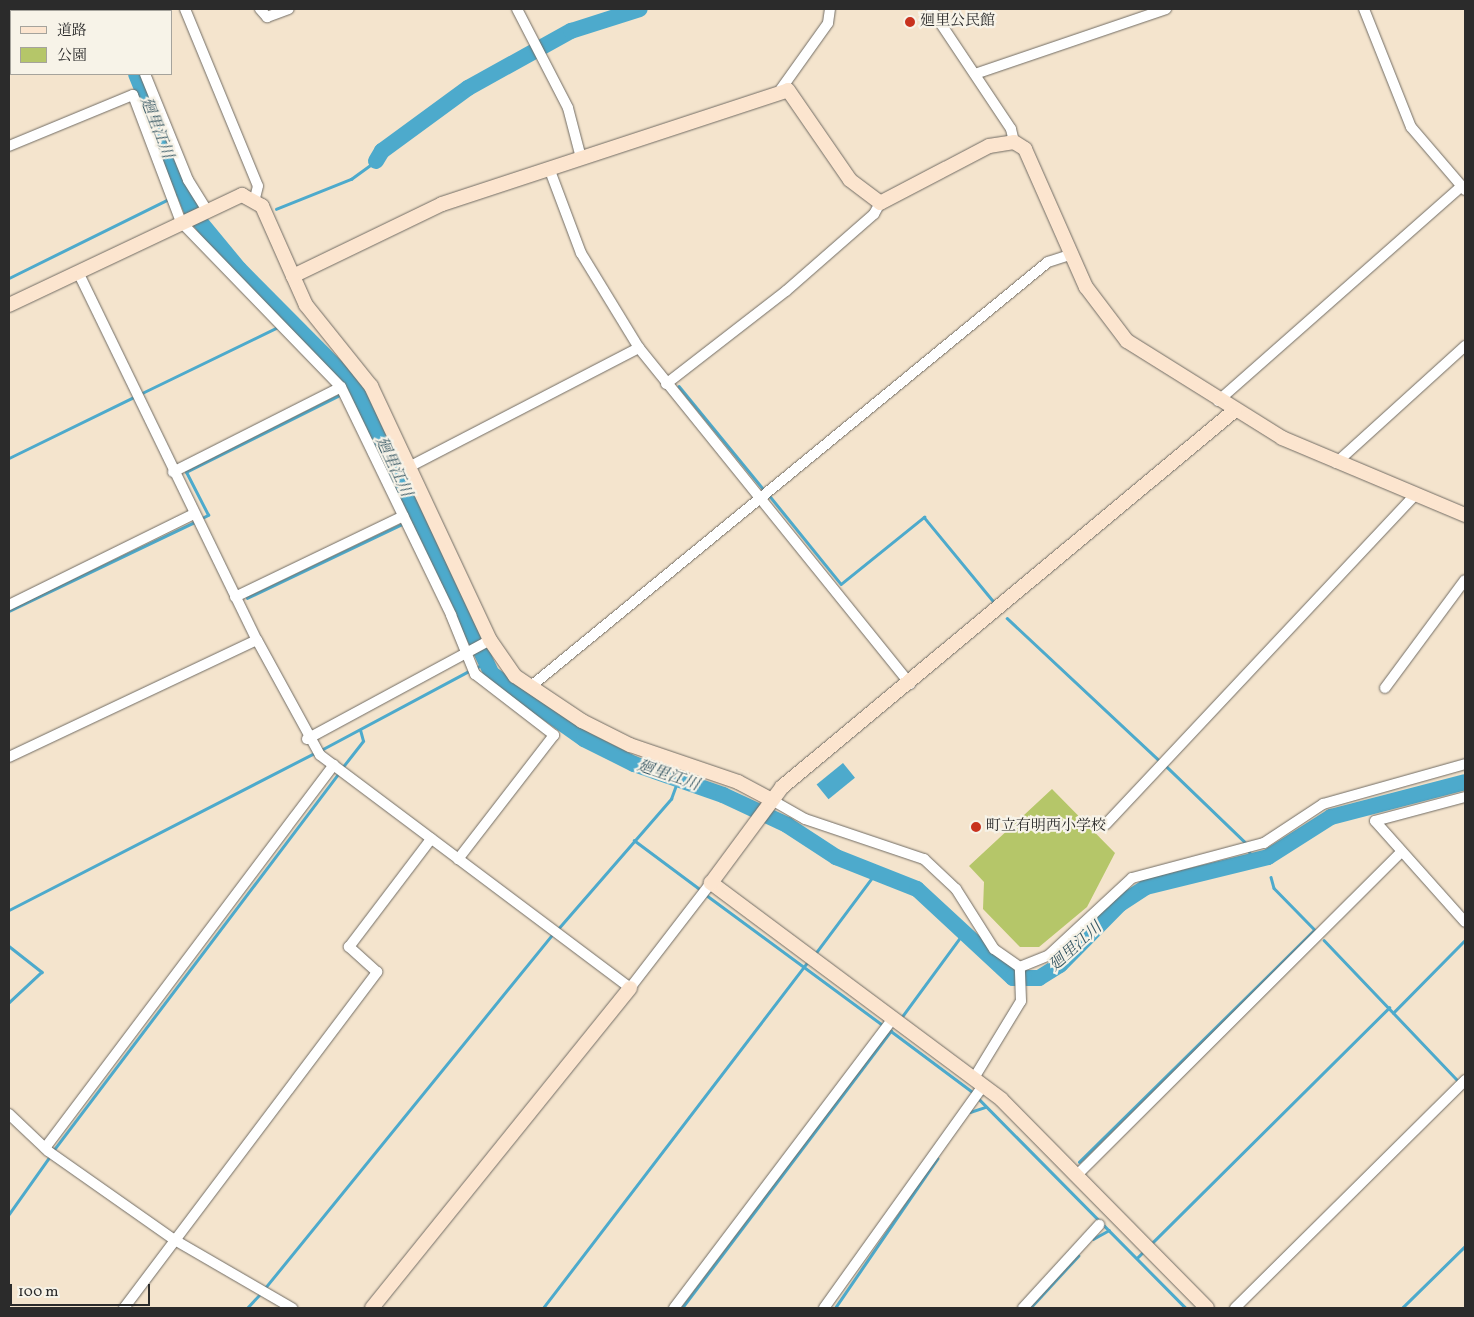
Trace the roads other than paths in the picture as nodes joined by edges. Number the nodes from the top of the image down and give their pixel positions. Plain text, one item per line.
1 (185, 9) edge
2 (260, 9) edge
3 (289, 9) edge
4 (517, 9) edge
5 (830, 9) edge
6 (932, 9) edge
7 (1166, 9) edge
8 (1364, 9) edge
9 (975, 74) junction
10 (145, 75) edge
11 (781, 89) junction
12 (1014, 142) junction
13 (9, 146) edge
14 (581, 158) junction
15 (549, 168) junction
16 (1464, 188) edge
17 (256, 198) junction
18 (880, 203) junction
19 (206, 209) junction
20 (181, 222) junction
21 (1072, 254) junction
22 (78, 272) junction
23 (293, 276) junction
24 (9, 305) edge
25 (1465, 346) edge
26 (639, 348) junction
27 (666, 384) junction
28 (341, 387) junction
29 (1218, 401) junction
30 (1234, 411) junction
31 (1336, 463) junction
32 (409, 467) junction
33 (173, 472) junction
34 (764, 495) junction
35 (1415, 495) junction
36 (1465, 514) edge
37 (197, 518) junction
38 (405, 520) junction
39 (1465, 580) edge
40 (236, 597) junction
41 (9, 605) edge
42 (257, 640) junction
43 (487, 642) junction
44 (466, 652) junction
45 (910, 684) junction
46 (530, 687) junction
47 (1385, 688) dead end
48 (309, 742) junction
49 (9, 757) edge
50 (1465, 764) edge
51 (339, 769) junction
52 (1465, 797) edge
53 (768, 802) junction
54 (1106, 824) dead end
55 (431, 839) junction
56 (1401, 852) junction
57 (458, 859) junction
58 (706, 889) junction
59 (1465, 922) edge
60 (1020, 967) junction
61 (630, 988) junction
62 (892, 1023) junction
63 (1462, 1083) edge
64 (977, 1089) junction
65 (9, 1114) edge
66 (49, 1152) junction
67 (1077, 1175) junction
68 (1099, 1225) dead end
69 (173, 1239) junction
70 (124, 1308) edge
71 (292, 1308) edge
72 (372, 1308) edge
73 (674, 1308) edge
74 (824, 1308) edge
75 (1023, 1308) edge
76 (1207, 1308) edge
77 (1235, 1308) edge

1 - 17 street
2 - 3 street
4 - 14 street
5 - 11 street
6 - 9 street
7 - 9 street
8 - 16 street
9 - 12 street
10 - 19 street
11 - 14 street
11 - 18 street
12 - 18 street
12 - 21 street
13 - 20 street
14 - 15 street
15 - 23 street
15 - 26 street
16 - 29 street
17 - 19 street
17 - 23 street
18 - 27 street
19 - 20 street
20 - 22 street
20 - 28 street
21 - 29 street
21 - 34 street
22 - 24 street
22 - 33 street
23 - 32 street
25 - 31 street
26 - 27 street
26 - 32 street
27 - 34 street
28 - 33 street
28 - 38 street
29 - 30 street
30 - 31 street
30 - 45 street
31 - 35 street
32 - 43 street
33 - 37 street
34 - 45 street
34 - 46 street
35 - 36 street
35 - 54 street
37 - 40 street
37 - 41 street
38 - 40 street
38 - 44 street
39 - 47 street
40 - 42 street
42 - 48 street
42 - 49 street
43 - 44 street
43 - 46 street
44 - 48 street
44 - 57 street
45 - 53 street
46 - 53 street
48 - 51 street
50 - 60 street
51 - 55 street
51 - 66 street
52 - 56 street
53 - 58 street
53 - 60 street
55 - 57 street
55 - 69 street
56 - 59 street
56 - 67 street
57 - 61 street
58 - 61 street
58 - 62 street
60 - 64 street
61 - 72 street
62 - 64 street
62 - 73 street
63 - 77 street
64 - 67 street
64 - 74 street
65 - 66 street
66 - 69 street
67 - 76 street
68 - 75 street
69 - 70 street
69 - 71 street

